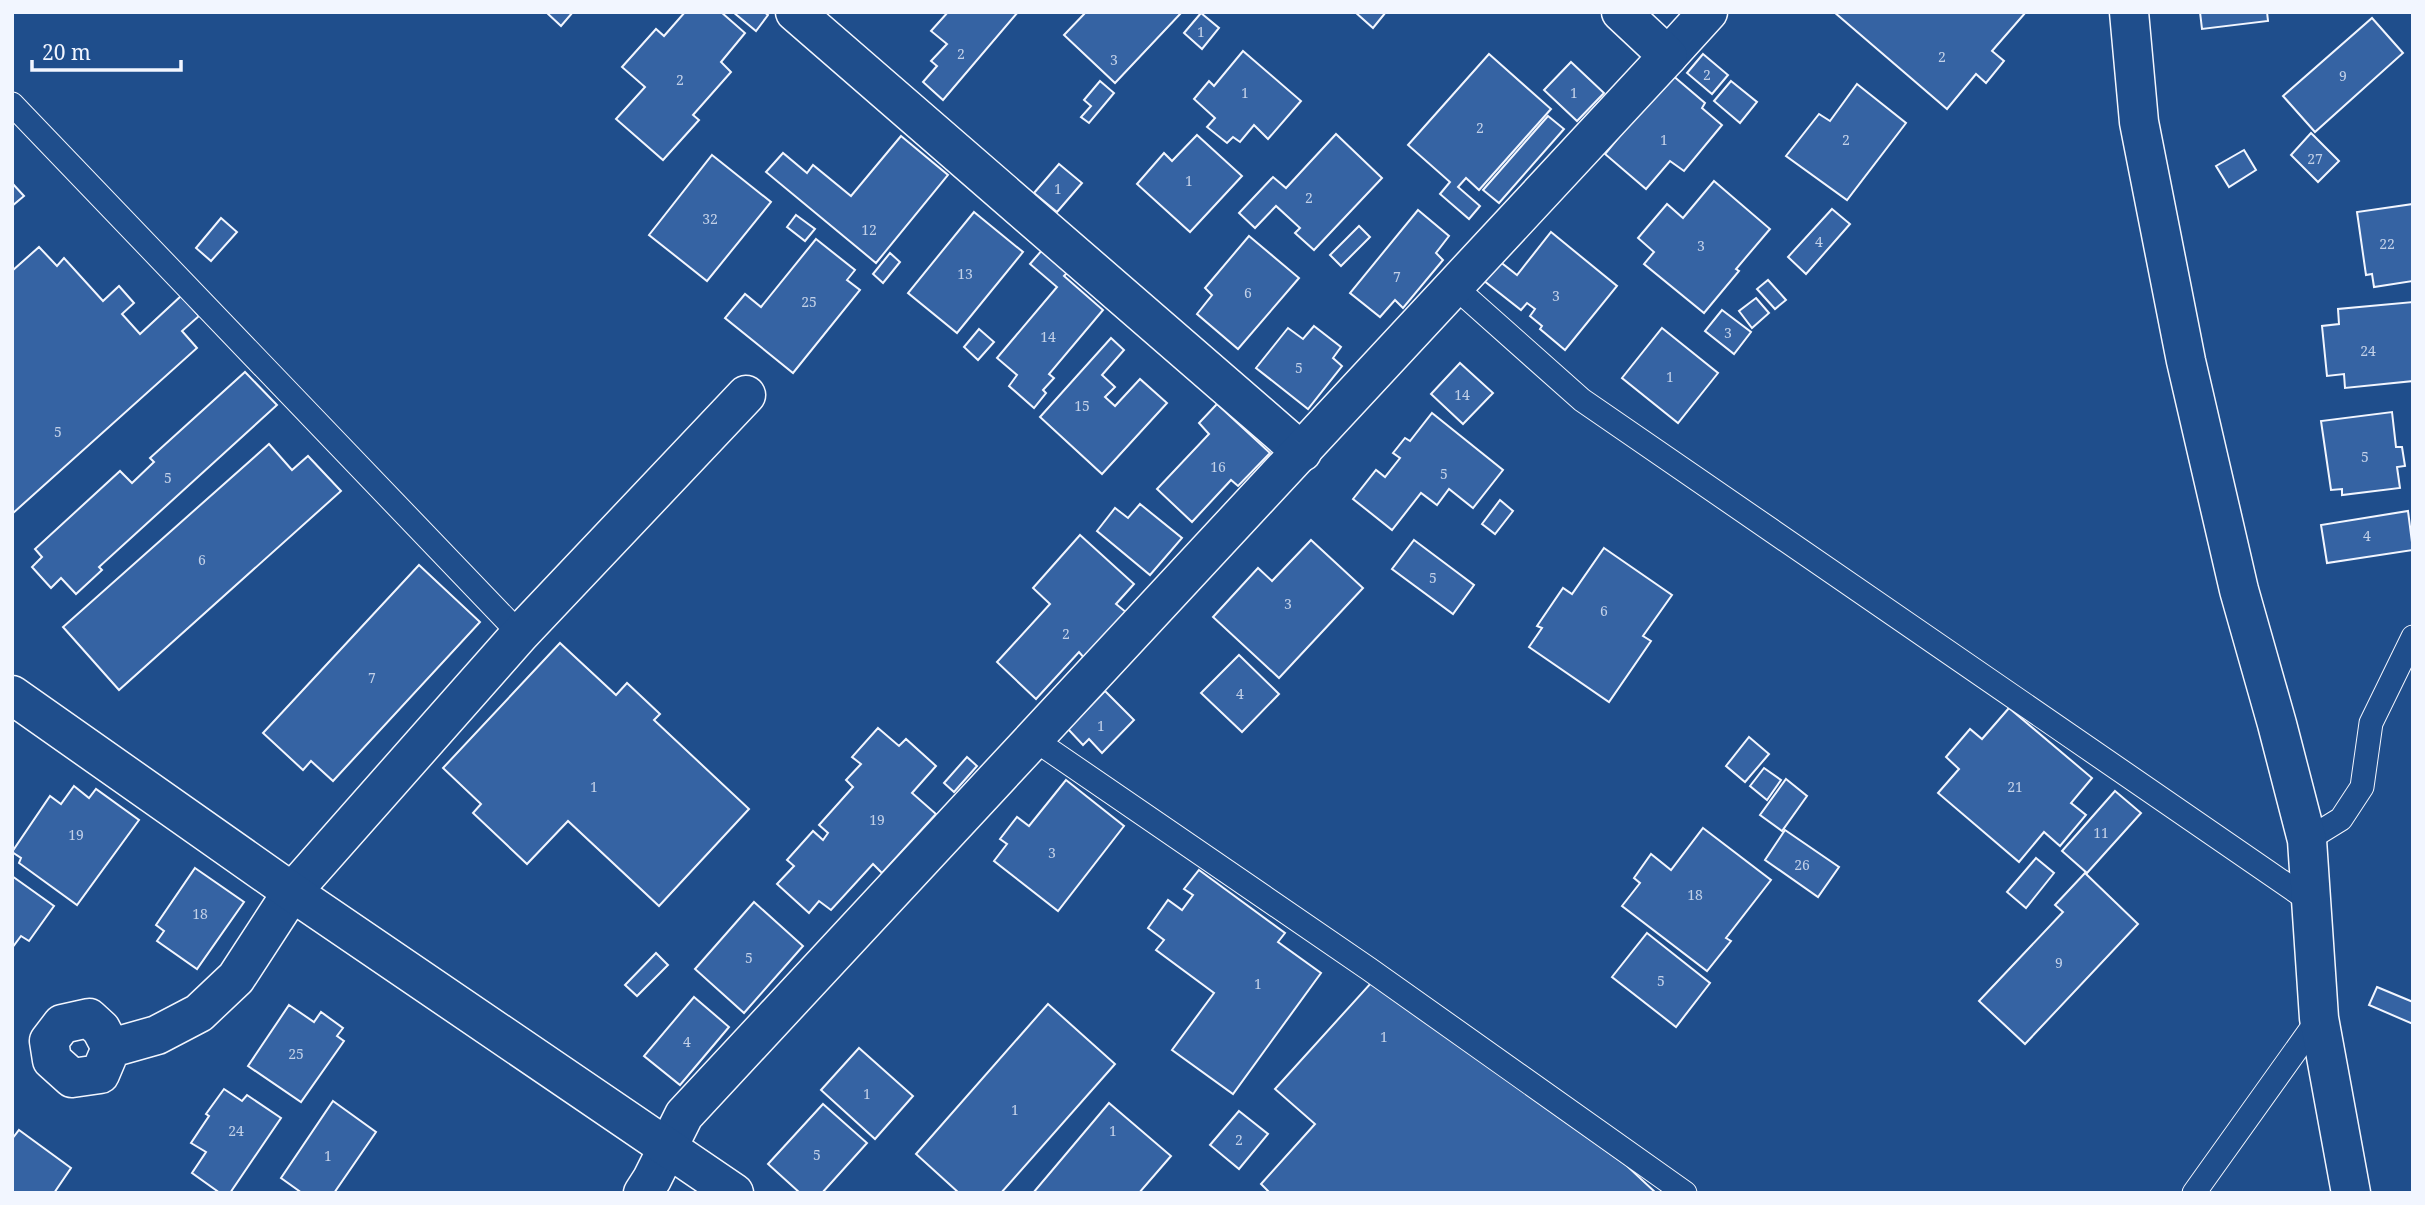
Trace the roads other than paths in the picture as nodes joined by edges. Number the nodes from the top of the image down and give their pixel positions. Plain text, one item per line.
1 (795, 12) edge
2 (1621, 12) edge
3 (1708, 12) edge
4 (2129, 12) edge
5 (1668, 56) junction
6 (12, 104) edge
7 (1455, 287) junction
8 (746, 395) dead end
9 (1302, 452) junction
10 (520, 634) junction
11 (2413, 637) edge
12 (12, 695) edge
13 (1035, 740) junction
14 (2307, 840) junction
15 (292, 892) junction
16 (2310, 901) junction
17 (2319, 1018) junction
18 (111, 1048) dead end
19 (667, 1146) junction
20 (643, 1193) edge
21 (734, 1193) edge
22 (1685, 1193) edge
23 (2194, 1193) edge
24 (2351, 1193) edge

1 - 9 street
2 - 5 street
3 - 5 street
4 - 14 street
5 - 7 street
6 - 10 lane
7 - 9 street
7 - 16 lane
8 - 10 street
9 - 13 street
10 - 15 street
11 - 14 lane
12 - 15 street
13 - 19 street
13 - 22 lane
14 - 16 street
15 - 18 street
15 - 19 street
16 - 17 street
17 - 23 lane
17 - 24 street
19 - 20 street
19 - 21 street

